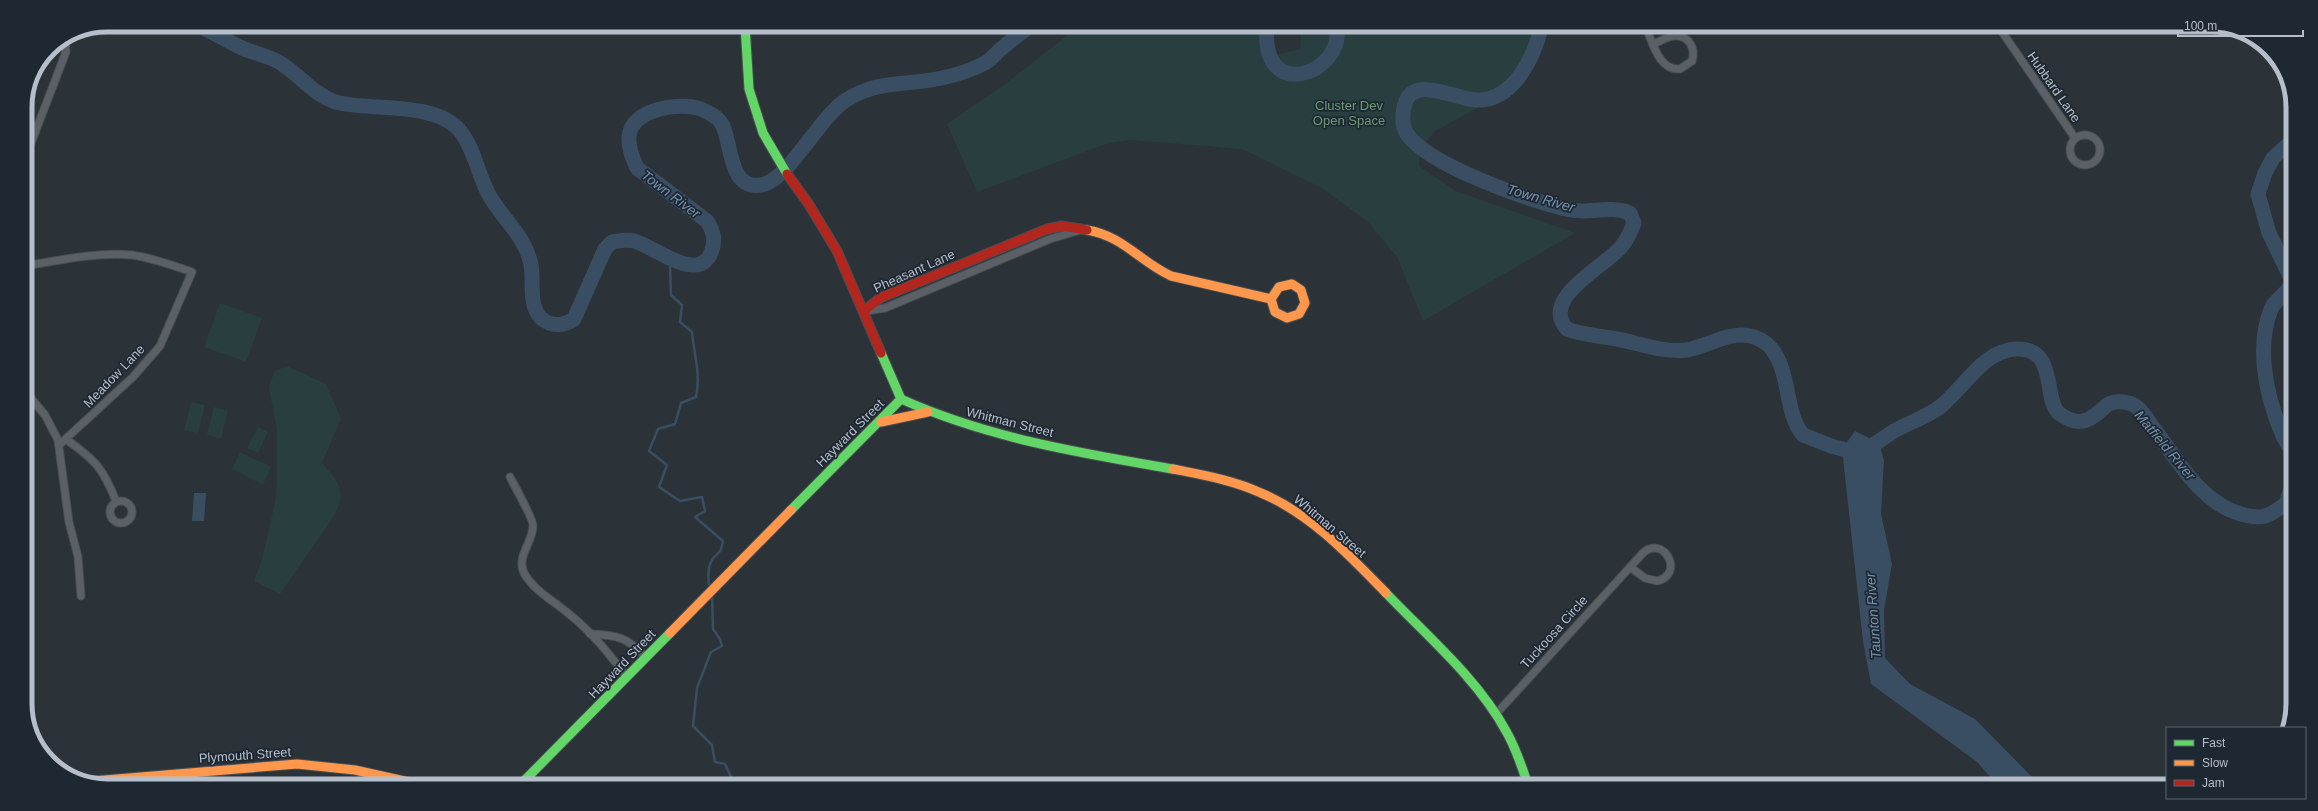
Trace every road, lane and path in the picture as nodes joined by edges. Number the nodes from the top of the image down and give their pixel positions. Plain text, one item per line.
1 (745, 32) edge
2 (1648, 32) edge
3 (2002, 32) edge
4 (66, 44) edge
5 (1654, 44) junction
6 (33, 138) edge
7 (2076, 138) junction
8 (1081, 230) junction
9 (980, 257) junction
10 (32, 265) edge
11 (985, 266) junction
12 (955, 267) junction
13 (960, 277) junction
14 (1271, 299) dead end
15 (864, 311) junction
16 (32, 399) edge
17 (902, 399) junction
18 (928, 412) junction
19 (880, 422) junction
20 (67, 440) junction
21 (59, 446) junction
22 (510, 477) dead end
23 (116, 501) dead end
24 (1630, 567) junction
25 (81, 596) dead end
26 (590, 634) junction
27 (646, 658) junction
28 (627, 677) junction
29 (1496, 714) junction
30 (112, 779) edge
31 (396, 779) edge
32 (527, 779) edge
33 (1526, 779) edge

1 - 15 street, Hayward Street
2 - 5 street
3 - 7 street, Hubbard Lane
4 - 6 street
5 - 5 street
7 - 7 street, Hubbard Lane
8 - 9 street, Pheasant Lane
8 - 11 street, Pheasant Lane
8 - 14 street, Pheasant Lane
9 - 11 street
9 - 12 street, Pheasant Lane
10 - 20 street, Meadow Lane
11 - 13 street, Pheasant Lane
12 - 13 street
12 - 15 street, Pheasant Lane
13 - 15 street, Pheasant Lane
15 - 17 street, Hayward Street
16 - 21 street
17 - 18 street, Whitman Street
17 - 19 street, Hayward Street
18 - 19 street
18 - 29 street, Whitman Street
19 - 27 street, Hayward Street
20 - 21 street, Meadow Lane
20 - 23 street
21 - 25 street
22 - 26 street
24 - 24 street, Tuckoosa Circle
24 - 29 street, Tuckoosa Circle
26 - 27 street
26 - 28 street
27 - 28 street, Hayward Street
28 - 32 street, Hayward Street
29 - 33 street, Whitman Street
30 - 31 street, Plymouth Street

